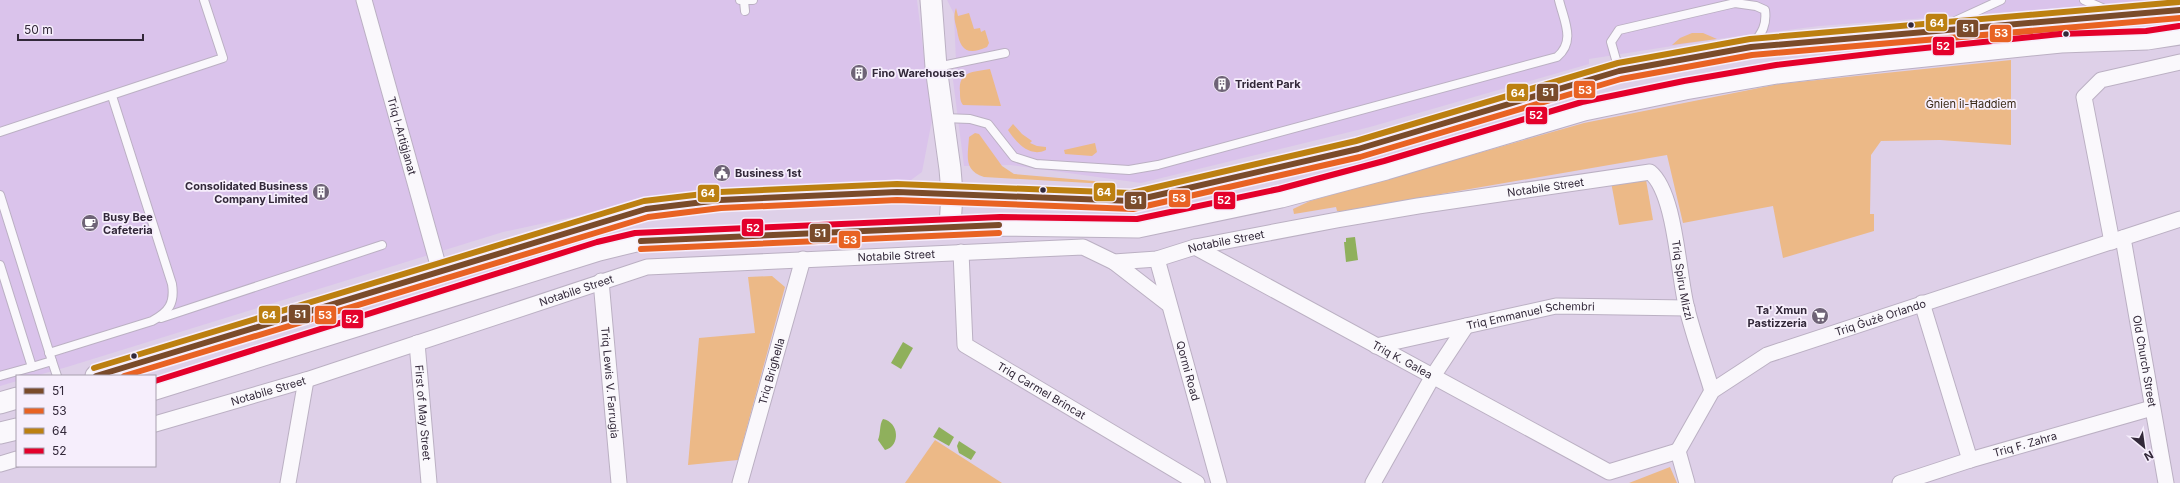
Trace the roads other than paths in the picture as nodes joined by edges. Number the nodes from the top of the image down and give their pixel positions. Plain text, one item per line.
1 (204, 0) edge
2 (364, 0) edge
3 (753, 0) edge
4 (931, 0) edge
5 (1559, 0) edge
6 (2001, 0) edge
7 (2084, 0) edge
8 (742, 1) edge
9 (1757, 3) edge
10 (2180, 10) edge
11 (745, 11) dead end
12 (2121, 16) junction
13 (1937, 29) junction
14 (2180, 34) edge
15 (1751, 47) junction
16 (1005, 53) dead end
17 (2180, 62) edge
18 (936, 67) junction
19 (1619, 71) junction
20 (112, 96) junction
21 (944, 118) junction
22 (0, 132) edge
23 (1650, 172) joint
24 (952, 193) junction
25 (0, 195) edge
26 (2180, 218) edge
27 (950, 227) junction
28 (2117, 240) junction
29 (382, 245) dead end
30 (1195, 247) junction
31 (961, 252) junction
32 (803, 259) junction
33 (1157, 259) junction
34 (1114, 262) junction
35 (0, 265) edge
36 (440, 272) junction
37 (601, 281) junction
38 (1168, 303) junction
39 (1922, 303) junction
40 (1686, 308) junction
41 (152, 321) junction
42 (1466, 326) junction
43 (417, 343) junction
44 (1376, 346) junction
45 (51, 357) junction
46 (32, 367) junction
47 (57, 375) edge
48 (99, 375) edge
49 (0, 376) edge
50 (1433, 376) junction
51 (306, 380) junction
52 (156, 389) edge
53 (1712, 391) junction
54 (16, 398) edge
55 (0, 403) edge
56 (2152, 408) junction
57 (156, 424) edge
58 (16, 429) edge
59 (0, 433) edge
60 (1678, 451) junction
61 (16, 459) edge
62 (1970, 460) junction
63 (0, 464) edge
64 (1611, 477) edge
65 (288, 483) edge
66 (429, 483) edge
67 (619, 483) edge
68 (740, 483) edge
69 (1197, 483) edge
70 (1219, 483) edge
71 (1372, 483) edge
72 (1687, 483) edge
73 (1900, 483) edge
74 (2166, 483) edge

1 - 20 lane
2 - 36 street, Triq l-Artiġjanat
3 - 8 lane
4 - 18 main road
5 - 21 lane
6 - 13 lane
7 - 12 lane
8 - 11 lane
9 - 15 lane
9 - 19 lane
10 - 12 main road
12 - 13 main road
13 - 15 main road
14 - 27 main road
15 - 19 main road
16 - 18 lane
17 - 28 street, Old Church Street
18 - 21 main road
19 - 24 main road
20 - 22 lane
20 - 41 lane
21 - 24 main road
23 - 30 street, Notabile Street
23 - 40 street, Triq Spiru Mizzi
24 - 27 main road
24 - 36 main road
25 - 45 lane
26 - 28 street, Triq Ġużè Orlando
27 - 52 main road
28 - 39 street, Triq Ġużè Orlando
28 - 56 street, Old Church Street
29 - 41 lane
30 - 33 street, Notabile Street
30 - 44 street, Triq K. Galea
31 - 32 street, Notabile Street
31 - 34 street, Notabile Street
31 - 69 street, Triq Carmel Brincat
32 - 37 street, Notabile Street
32 - 68 street, Triq Brigħella
33 - 34 street, Notabile Street
33 - 38 street, Qormi Road
34 - 38 street
35 - 46 lane
36 - 48 main road
37 - 43 street, Notabile Street
37 - 67 street, Triq Lewis V. Farrugia
38 - 70 street, Qormi Road
39 - 53 street, Triq Ġużè Orlando
39 - 62 street
40 - 42 street, Triq Emmanuel Schembri
40 - 53 street, Triq Spiru Mizzi
41 - 45 lane
42 - 44 street, Triq Emmanuel Schembri
42 - 50 street
43 - 51 street, Notabile Street
43 - 66 street, First of May Street
44 - 50 street, Triq K. Galea
45 - 46 lane
45 - 47 lane
46 - 49 lane
50 - 64 street, Triq K. Galea
50 - 71 street
51 - 57 street, Notabile Street
51 - 65 street
53 - 60 street, Triq Ġużè Orlando
54 - 55 main road
56 - 62 street, Triq F. Zahra
56 - 74 street, Old Church Street
58 - 59 main road
60 - 64 street, Triq K. Galea
60 - 72 street
61 - 63 street
62 - 73 street, Triq F. Zahra

